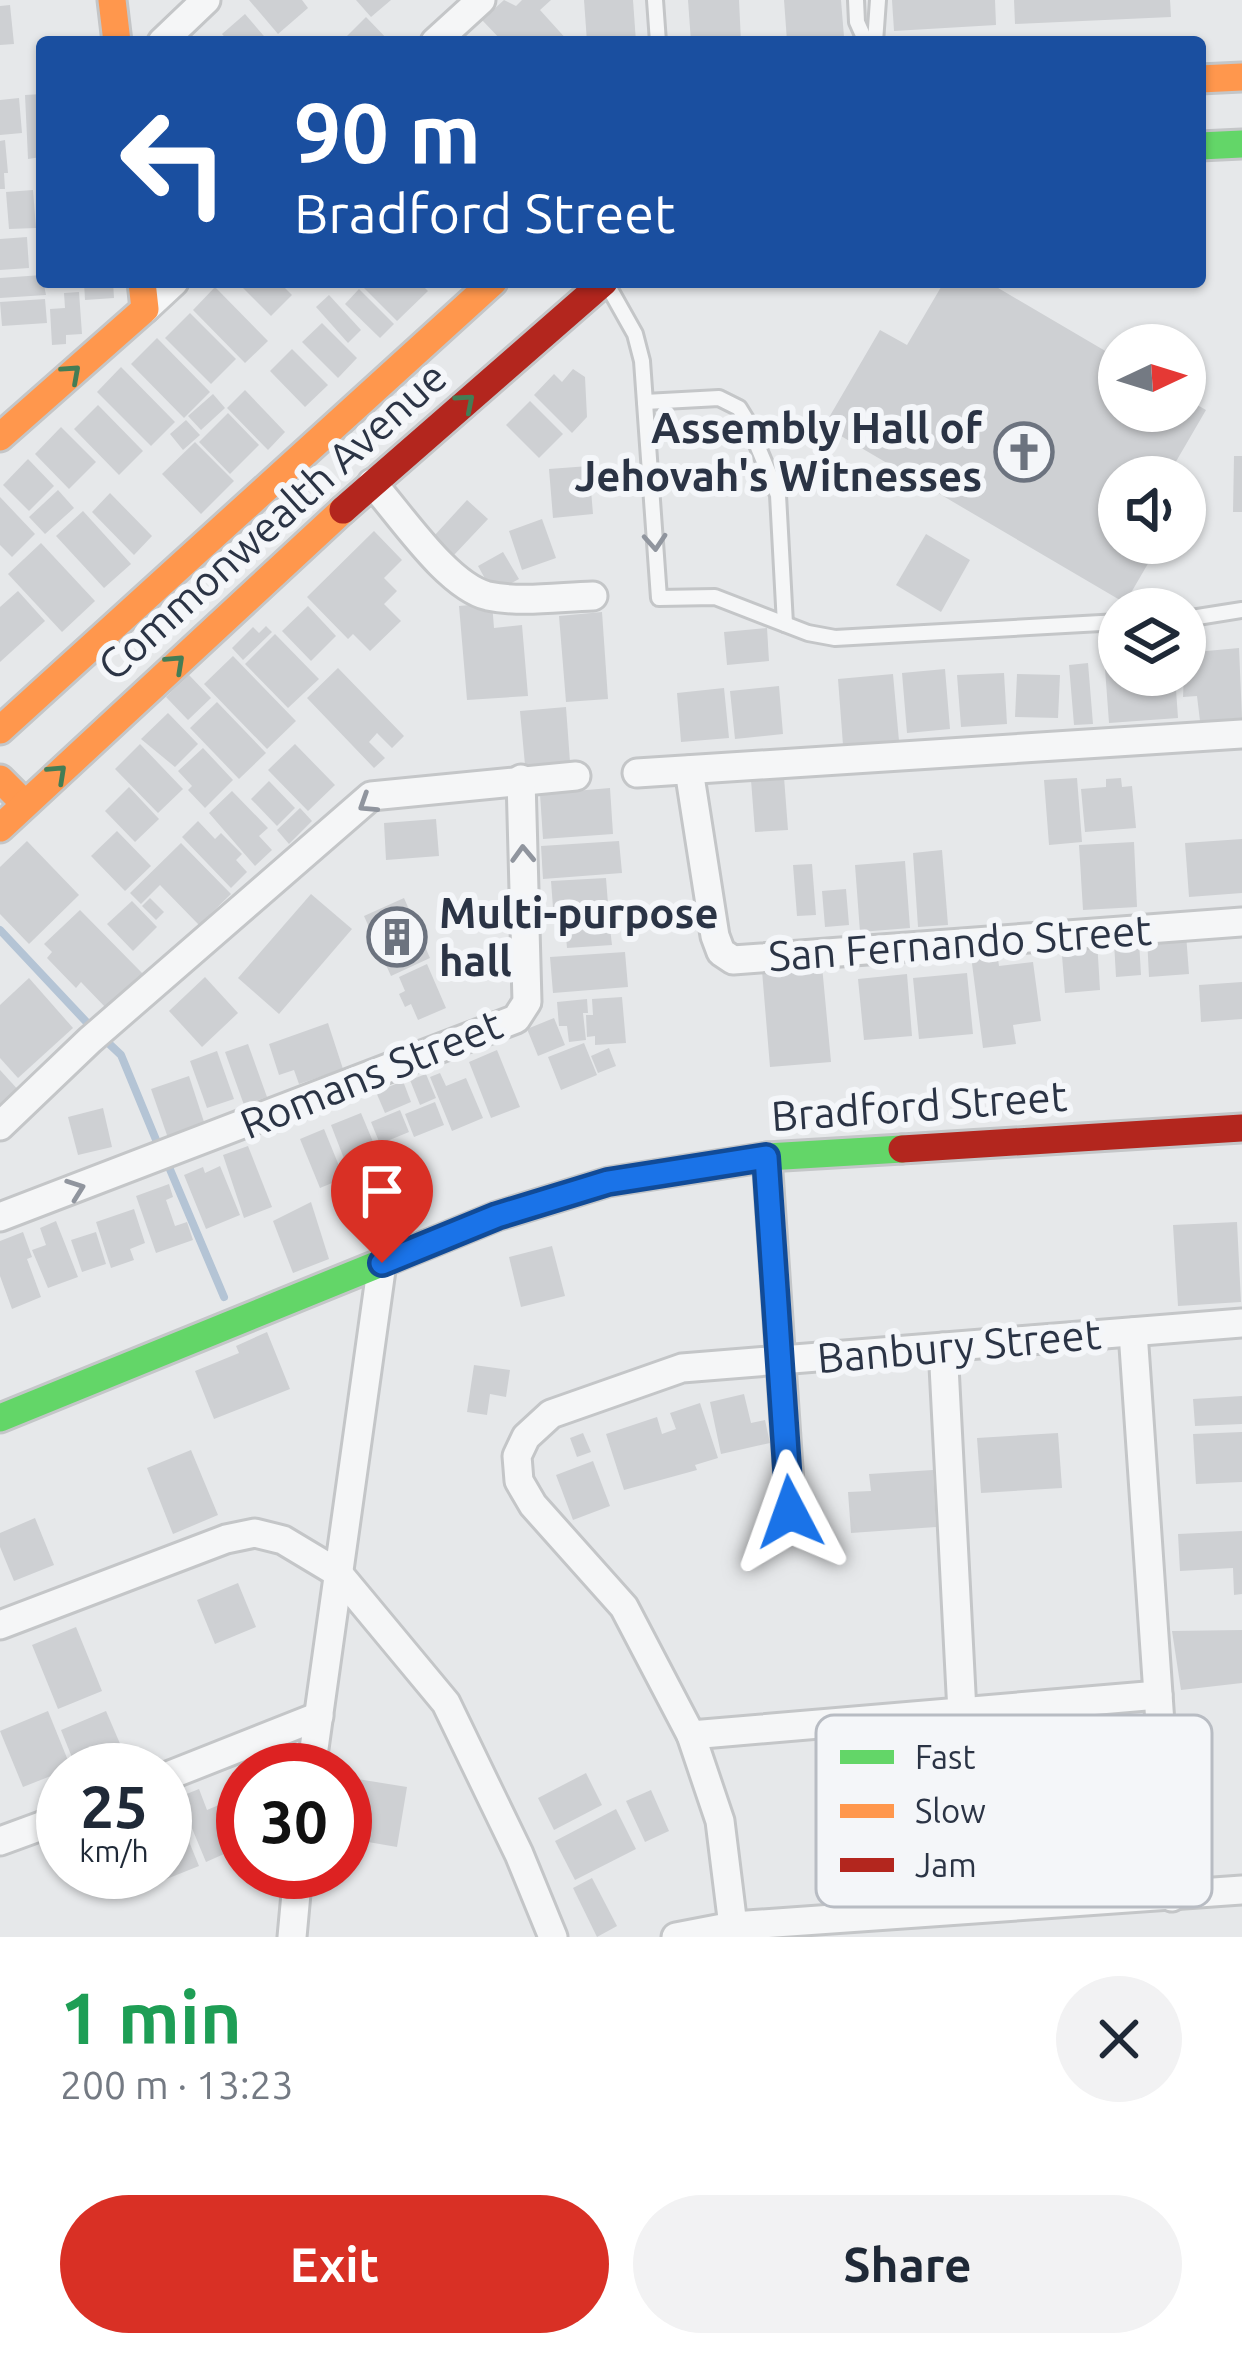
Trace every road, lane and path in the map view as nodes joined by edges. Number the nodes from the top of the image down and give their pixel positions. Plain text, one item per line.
1 (112, 0) edge
2 (206, 0) edge
3 (655, 0) edge
4 (856, 0) edge
5 (878, 0) edge
6 (474, 3) edge
7 (115, 36) edge
8 (168, 36) edge
9 (441, 36) edge
10 (658, 36) edge
11 (866, 36) edge
12 (871, 36) edge
13 (1242, 77) edge
14 (1206, 80) edge
15 (1242, 144) edge
16 (1206, 146) edge
17 (486, 288) edge
18 (597, 288) edge
19 (608, 288) edge
20 (143, 296) edge
21 (644, 402) junction
22 (0, 437) edge
23 (372, 483) junction
24 (593, 596) dead end
25 (1242, 610) edge
26 (1206, 616) edge
27 (1098, 623) edge
28 (785, 624) junction
29 (0, 730) edge
30 (1242, 734) edge
31 (689, 770) junction
32 (638, 772) dead end
33 (576, 776) dead end
34 (0, 779) edge
35 (521, 779) junction
36 (25, 804) junction
37 (0, 828) edge
38 (1242, 922) edge
39 (0, 1126) edge
40 (1242, 1128) edge
41 (766, 1157) junction
42 (0, 1217) edge
43 (382, 1263) junction
44 (1242, 1323) edge
45 (1133, 1332) junction
46 (943, 1347) junction
47 (780, 1360) junction
48 (0, 1418) edge
49 (790, 1512) dead end
50 (338, 1573) junction
51 (0, 1625) edge
52 (1158, 1695) junction
53 (962, 1712) junction
54 (927, 1715) edge
55 (1159, 1715) edge
56 (319, 1717) junction
57 (816, 1724) edge
58 (692, 1735) junction
59 (315, 1743) edge
60 (192, 1766) edge
61 (36, 1828) edge
62 (0, 1841) edge
63 (1242, 1889) edge
64 (1212, 1892) edge
65 (293, 1899) edge
66 (1021, 1907) edge
67 (733, 1926) junction
68 (286, 1935) edge
69 (554, 1937) edge
70 (676, 1937) edge

1 - 7 main road
2 - 8 street
3 - 10 lane
4 - 11 lane
5 - 12 lane
6 - 9 street
13 - 14 main road
15 - 16 main road
17 - 29 main road, Commonwealth Avenue
23 -> 18 main road, Commonwealth Avenue
19 - 21 lane
22 -> 20 main road
21 - 28 lane
21 -> 28 lane
23 - 24 street
36 -> 23 main road, Commonwealth Avenue
25 - 26 lane
27 - 28 lane
30 - 31 street
31 - 32 street
31 - 38 street, San Fernando Street
33 - 35 street
34 - 36 main road
35 -> 39 street
42 -> 35 street, Romans Street
36 - 37 main road, Commonwealth Avenue
40 - 41 main road, Bradford Street
41 - 43 main road, Bradford Street
41 - 47 street
43 - 48 main road, Bradford Street
43 - 50 street
44 - 45 street, Banbury Street
45 - 46 street, Banbury Street
45 - 52 street
46 - 47 street, Banbury Street
46 - 53 street
47 - 49 street
47 - 58 street, Banbury Street
50 - 51 street
50 - 56 street
50 - 69 street
52 - 53 street
52 - 55 street
53 - 54 street
56 - 59 street
56 - 60 street
57 - 58 street
58 - 67 street, Banbury Street
61 - 62 street
63 - 64 street
65 - 68 street
66 - 67 street
67 - 70 street

